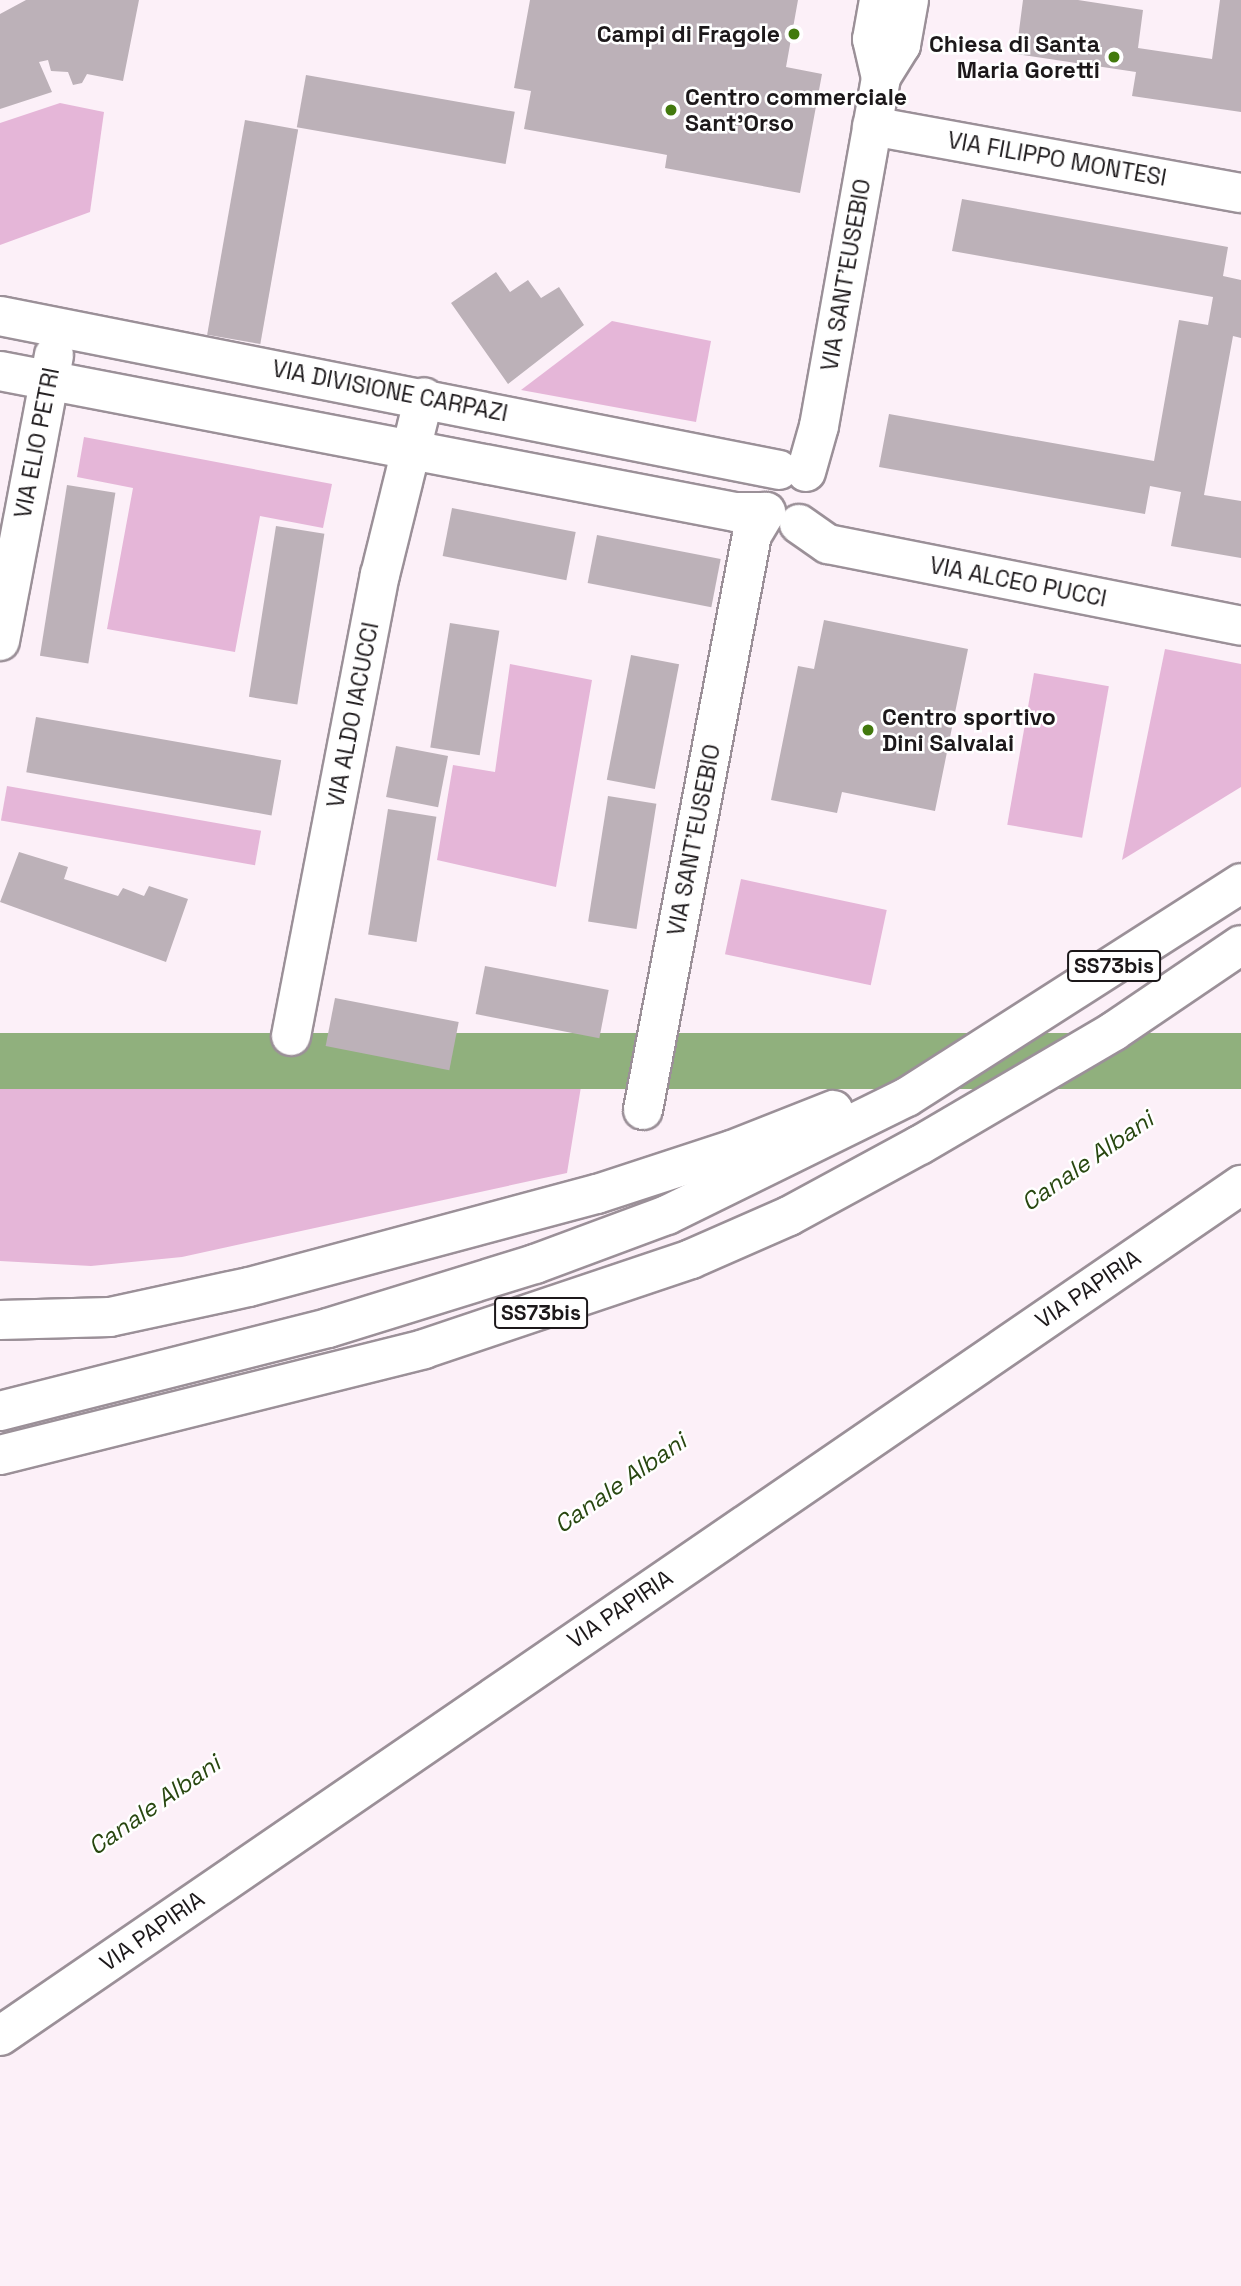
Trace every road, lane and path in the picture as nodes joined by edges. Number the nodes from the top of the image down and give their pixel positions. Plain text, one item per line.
1 (879, 0) edge
2 (909, 0) edge
3 (881, 77) junction
4 (872, 126) junction
5 (1241, 193) edge
6 (0, 316) edge
7 (59, 327) junction
8 (0, 371) edge
9 (49, 380) junction
10 (424, 397) junction
11 (412, 450) junction
12 (792, 471) junction
13 (786, 521) junction
14 (1241, 626) edge
15 (0, 642) edge
16 (1241, 883) edge
17 (1241, 945) edge
18 (291, 1036) dead end
19 (987, 1048) junction
20 (643, 1110) dead end
21 (1241, 1185) edge
22 (0, 1320) edge
23 (0, 1411) edge
24 (0, 1455) edge
25 (0, 2036) edge

1 - 3 main road, VIA SANT'EUSEBIO
2 - 3 main road, VIA SANT'EUSEBIO
3 - 4 main road, VIA SANT'EUSEBIO
4 - 5 main road, VIA FILIPPO MONTESI
4 - 12 main road, VIA SANT'EUSEBIO
6 - 7 main road, VIA DIVISIONE CARPAZI
7 - 9 main road, VIA ELIO PETRI
7 - 10 main road, VIA DIVISIONE CARPAZI
8 - 9 main road
9 - 11 main road
9 - 15 main road, VIA ELIO PETRI
10 - 11 main road, VIA ALDO IACUCCI
10 - 12 main road, VIA DIVISIONE CARPAZI
11 - 13 main road
11 - 18 main road, VIA ALDO IACUCCI
12 - 13 main road, VIA SANT'EUSEBIO
12 - 13 main road, VIA SANT'EUSEBIO
13 - 14 main road, VIA ALCEO PUCCI
13 - 20 main road, VIA SANT'EUSEBIO
16 - 19 main road, SS73bis
17 - 24 main road, SS73bis
19 - 22 main road
19 - 23 main road, SS73bis
21 - 25 main road, VIA PAPIRIA

